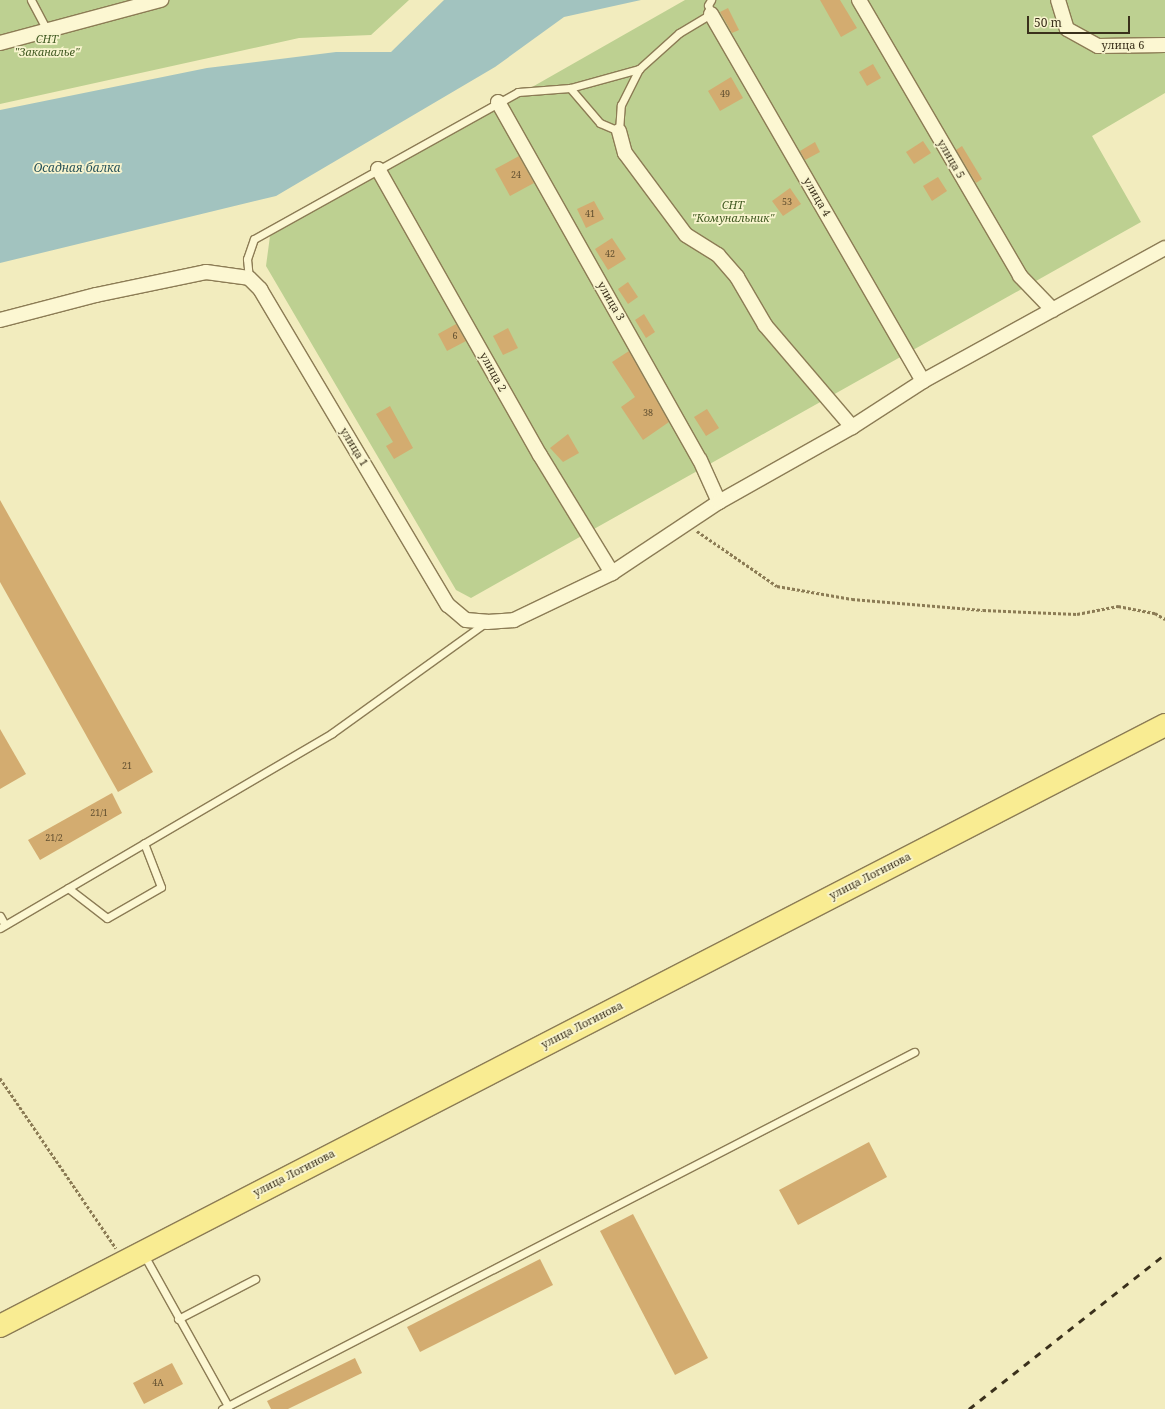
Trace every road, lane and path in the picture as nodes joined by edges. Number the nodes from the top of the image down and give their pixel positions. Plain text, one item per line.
1 (31, 0) edge
2 (161, 0) edge
3 (711, 0) edge
4 (859, 0) edge
5 (1058, 0) edge
6 (711, 14) junction
7 (47, 30) junction
8 (0, 43) edge
9 (1165, 45) edge
10 (639, 69) junction
11 (570, 88) junction
12 (498, 102) junction
13 (619, 131) junction
14 (378, 170) junction
15 (1165, 248) edge
16 (249, 278) junction
17 (1054, 310) junction
18 (0, 320) edge
19 (923, 381) junction
20 (852, 427) junction
21 (719, 502) junction
22 (686, 524) junction
23 (612, 572) junction
24 (1165, 619) edge
25 (487, 622) junction
26 (1165, 725) edge
27 (144, 843) junction
28 (68, 888) junction
29 (0, 916) edge
30 (3, 926) edge
31 (914, 1052) dead end
32 (0, 1078) edge
33 (133, 1255) junction
34 (255, 1279) dead end
35 (178, 1319) junction
36 (0, 1326) edge
37 (225, 1408) edge

1 - 7 lane
2 - 7 street
3 - 6 lane
4 - 17 street, улица 5
5 - 9 street, улица 6
6 - 10 lane
6 - 19 street, улица 4
7 - 8 street
10 - 11 lane
10 - 13 lane
11 - 12 lane
11 - 13 lane
12 - 14 lane
12 - 21 street, улица 3
13 - 20 street
14 - 16 lane
14 - 23 street, улица 2
15 - 17 street, улица 1
16 - 18 street
16 - 25 street, улица 1
17 - 19 street, улица 1
19 - 20 street, улица 1
20 - 21 street, улица 1
21 - 22 street, улица 1
22 - 23 street, улица 1
22 - 24 path
23 - 25 street, улица 1
25 - 27 lane
26 - 33 main road, улица Логинова
27 - 28 lane
27 - 28 lane
28 - 30 lane
29 - 30 lane
31 - 37 lane
32 - 33 path
33 - 35 lane
33 - 36 main road, улица Логинова
34 - 35 lane
35 - 37 lane

